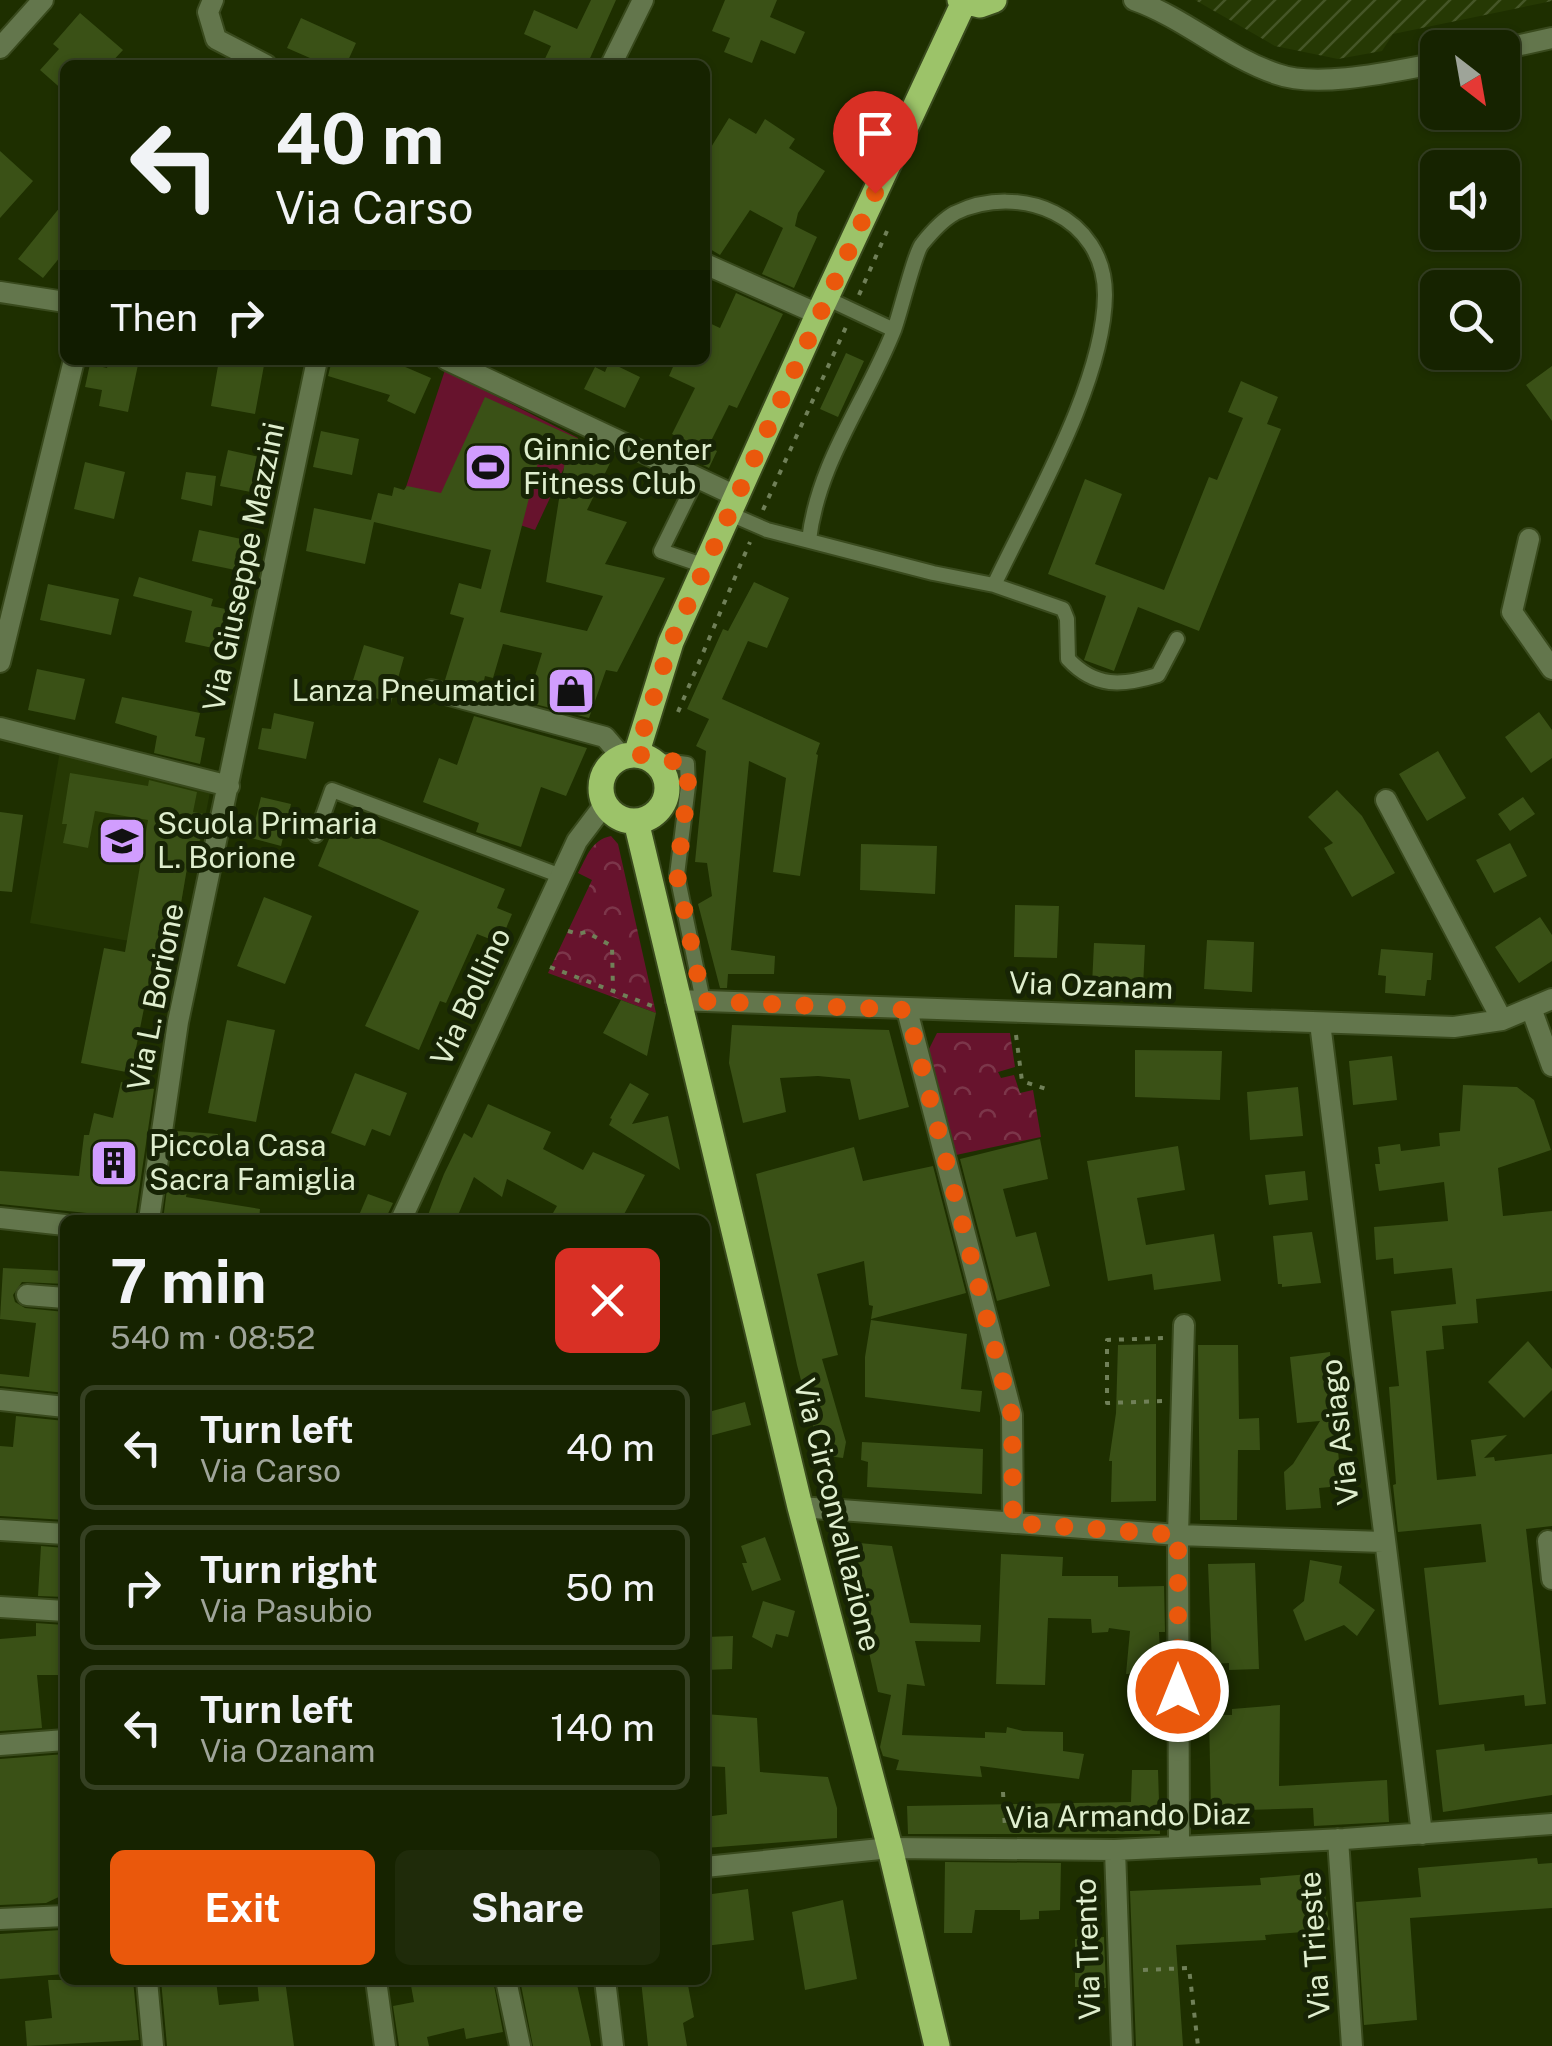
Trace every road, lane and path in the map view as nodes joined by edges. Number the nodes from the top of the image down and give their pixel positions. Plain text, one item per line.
1 (42, 0) edge
2 (213, 0) edge
3 (643, 0) edge
4 (994, 0) edge
5 (1134, 0) edge
6 (962, 1) edge
7 (1552, 38) edge
8 (1520, 45) edge
9 (0, 48) edge
10 (223, 56) edge
11 (614, 60) edge
12 (1420, 66) edge
13 (891, 222) dead end
14 (710, 266) edge
15 (0, 292) edge
16 (60, 301) edge
17 (822, 306) junction
18 (853, 311) junction
19 (894, 330) junction
20 (73, 365) edge
21 (316, 365) edge
22 (459, 365) edge
23 (697, 478) junction
24 (732, 504) junction
25 (756, 526) junction
26 (1529, 539) dead end
27 (809, 540) junction
28 (705, 566) junction
29 (994, 585) junction
30 (1177, 639) dead end
31 (0, 662) edge
32 (1552, 669) edge
33 (431, 690) dead end
34 (678, 712) dead end
35 (0, 728) edge
36 (636, 757) junction
37 (230, 786) junction
38 (1386, 800) dead end
39 (605, 804) junction
40 (636, 821) junction
41 (316, 835) dead end
42 (560, 876) junction
43 (568, 931) dead end
44 (550, 967) dead end
45 (613, 991) junction
46 (1552, 999) edge
47 (703, 1001) junction
48 (668, 1004) junction
49 (1531, 1008) junction
50 (907, 1010) junction
51 (1014, 1014) junction
52 (1502, 1020) junction
53 (1320, 1023) junction
54 (1552, 1066) edge
55 (1049, 1090) dead end
56 (150, 1215) edge
57 (403, 1215) edge
58 (0, 1218) edge
59 (60, 1224) edge
60 (27, 1295) dead end
61 (60, 1298) edge
62 (1183, 1331) joint
63 (0, 1400) edge
64 (1182, 1401) junction
65 (60, 1406) edge
66 (800, 1508) junction
67 (1013, 1523) junction
68 (0, 1530) edge
69 (60, 1534) edge
70 (1178, 1535) junction
71 (1548, 1541) dead end
72 (1383, 1542) junction
73 (1552, 1578) edge
74 (0, 1607) edge
75 (60, 1611) edge
76 (60, 1740) edge
77 (0, 1745) edge
78 (1003, 1792) dead end
79 (1552, 1824) edge
80 (1422, 1834) junction
81 (1338, 1839) junction
82 (1178, 1847) junction
83 (890, 1848) junction
84 (1006, 1849) junction
85 (1115, 1850) junction
86 (710, 1866) edge
87 (60, 1916) edge
88 (0, 1919) edge
89 (1119, 1972) junction
90 (147, 1985) edge
91 (377, 1985) edge
92 (507, 1985) edge
93 (605, 1985) edge
94 (153, 2046) edge
95 (385, 2046) edge
96 (520, 2046) edge
97 (613, 2046) edge
98 (938, 2046) edge
99 (1122, 2046) edge
100 (1198, 2046) edge
101 (1352, 2046) edge

1 - 9 street
2 - 10 street
3 - 11 street
4 - 6 main road
5 - 12 street
6 - 17 main road
7 - 8 street
13 - 18 path
14 - 17 street
15 - 16 street
17 - 18 lane
17 - 24 main road
18 - 19 lane
18 - 25 path
19 - 27 lane
19 - 29 lane
20 - 31 street
21 - 37 street, Via Giuseppe Mazzini
22 - 23 street
23 - 24 street
23 - 28 lane
24 - 25 lane
24 - 28 main road
25 - 27 lane
25 - 34 path
26 - 32 street
27 - 29 lane
28 - 36 main road
29 - 30 lane
33 - 36 street
35 - 37 street
36 - 39 main road
36 - 40 main road
36 - 47 lane
37 - 56 street, Via L. Borione
38 - 52 street
39 - 40 main road
39 - 42 street, Via Bollino
40 - 48 main road, Via Circonvallazione
41 - 42 lane
42 - 57 street, Via Bollino
43 - 45 path
44 - 45 path
45 - 48 path
46 - 49 street, Via Ozanam
47 - 48 street, Via Ozanam
47 - 50 street, Via Ozanam
48 - 66 main road, Via Circonvallazione
49 - 52 street, Via Ozanam
49 - 54 street
50 - 51 street, Via Ozanam
50 - 67 street
51 - 53 street, Via Ozanam
51 - 55 path
52 - 53 street, Via Ozanam
53 - 72 street, Via Asiago
58 - 59 street
60 - 61 street
62 - 64 street
62 - 64 path
63 - 65 street
64 - 70 street
66 - 67 street
66 - 83 main road, Via Circonvallazione
67 - 70 street
68 - 69 street
70 - 72 street
70 - 82 street
71 - 73 street
72 - 80 street, Via Asiago
74 - 75 street
76 - 77 street
78 - 84 path
79 - 80 street, Via Armando Diaz
80 - 81 street, Via Armando Diaz
81 - 82 street, Via Armando Diaz
81 - 101 street, Via Trieste
82 - 85 street, Via Armando Diaz
83 - 84 street, Via Armando Diaz
83 - 86 street, Via Armando Diaz
83 - 98 main road, Via Circonvallazione
84 - 85 street, Via Armando Diaz
85 - 89 street, Via Trento
87 - 88 street
89 - 99 street, Via Trento
89 - 100 path
90 - 94 street
91 - 95 street
92 - 96 street
93 - 97 street

